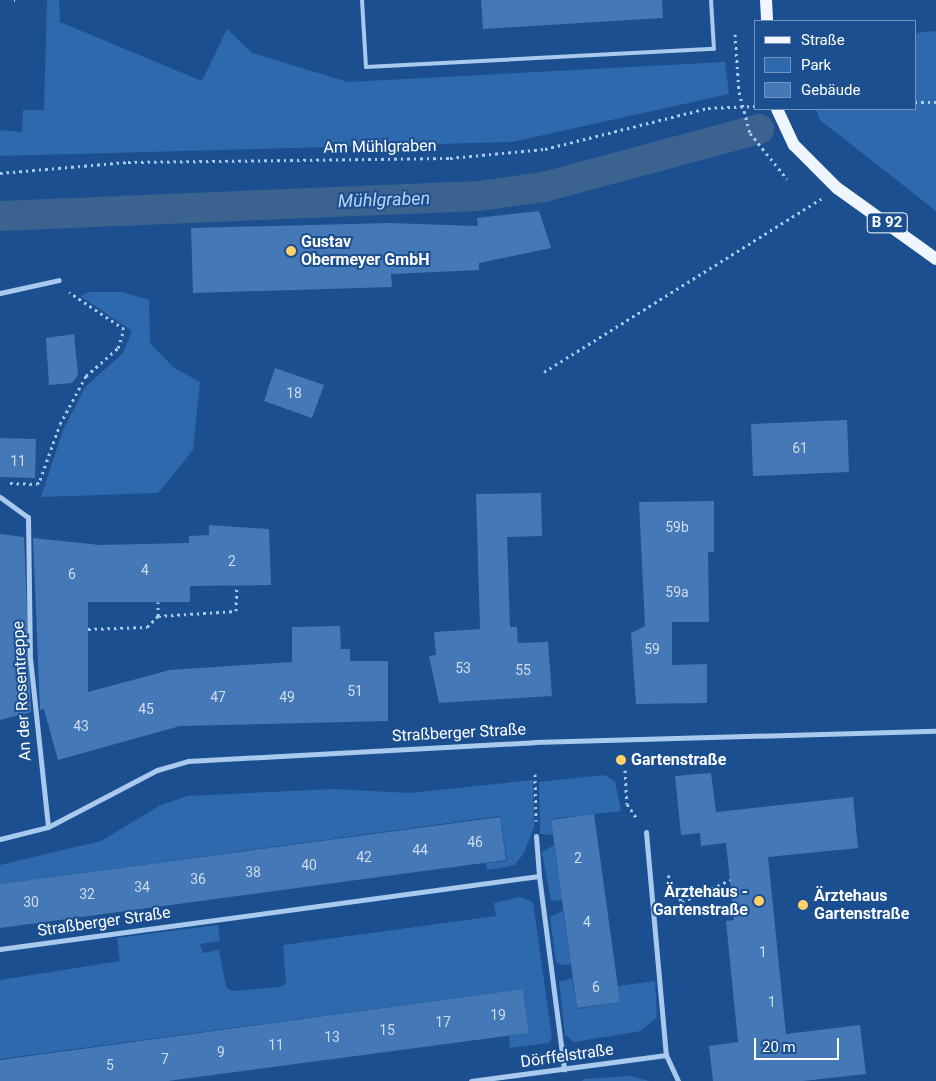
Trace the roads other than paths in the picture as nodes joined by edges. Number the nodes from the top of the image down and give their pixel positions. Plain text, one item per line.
1 (362, 0) edge
2 (711, 0) edge
3 (766, 0) edge
4 (767, 20) edge
5 (777, 110) edge
6 (936, 259) edge
7 (58, 280) road end
8 (0, 293) edge
9 (0, 497) edge
10 (936, 731) edge
11 (48, 827) junction
12 (646, 832) road end
13 (536, 836) road end
14 (0, 839) edge
15 (539, 876) junction
16 (0, 949) edge
17 (666, 1055) junction
18 (564, 1069) junction
19 (471, 1081) edge
20 (678, 1081) edge

1 - 2 lane
3 - 4 main road
5 - 6 main road, B 92
7 - 8 street
9 - 11 street, An der Rosentreppe
10 - 11 street, Straßberger Straße
11 - 14 street, Straßberger Straße
12 - 17 street
13 - 15 street
15 - 16 street, Straßberger Straße
15 - 18 street
17 - 18 street, Dörffelstraße
17 - 20 street
18 - 19 street, Dörffelstraße

